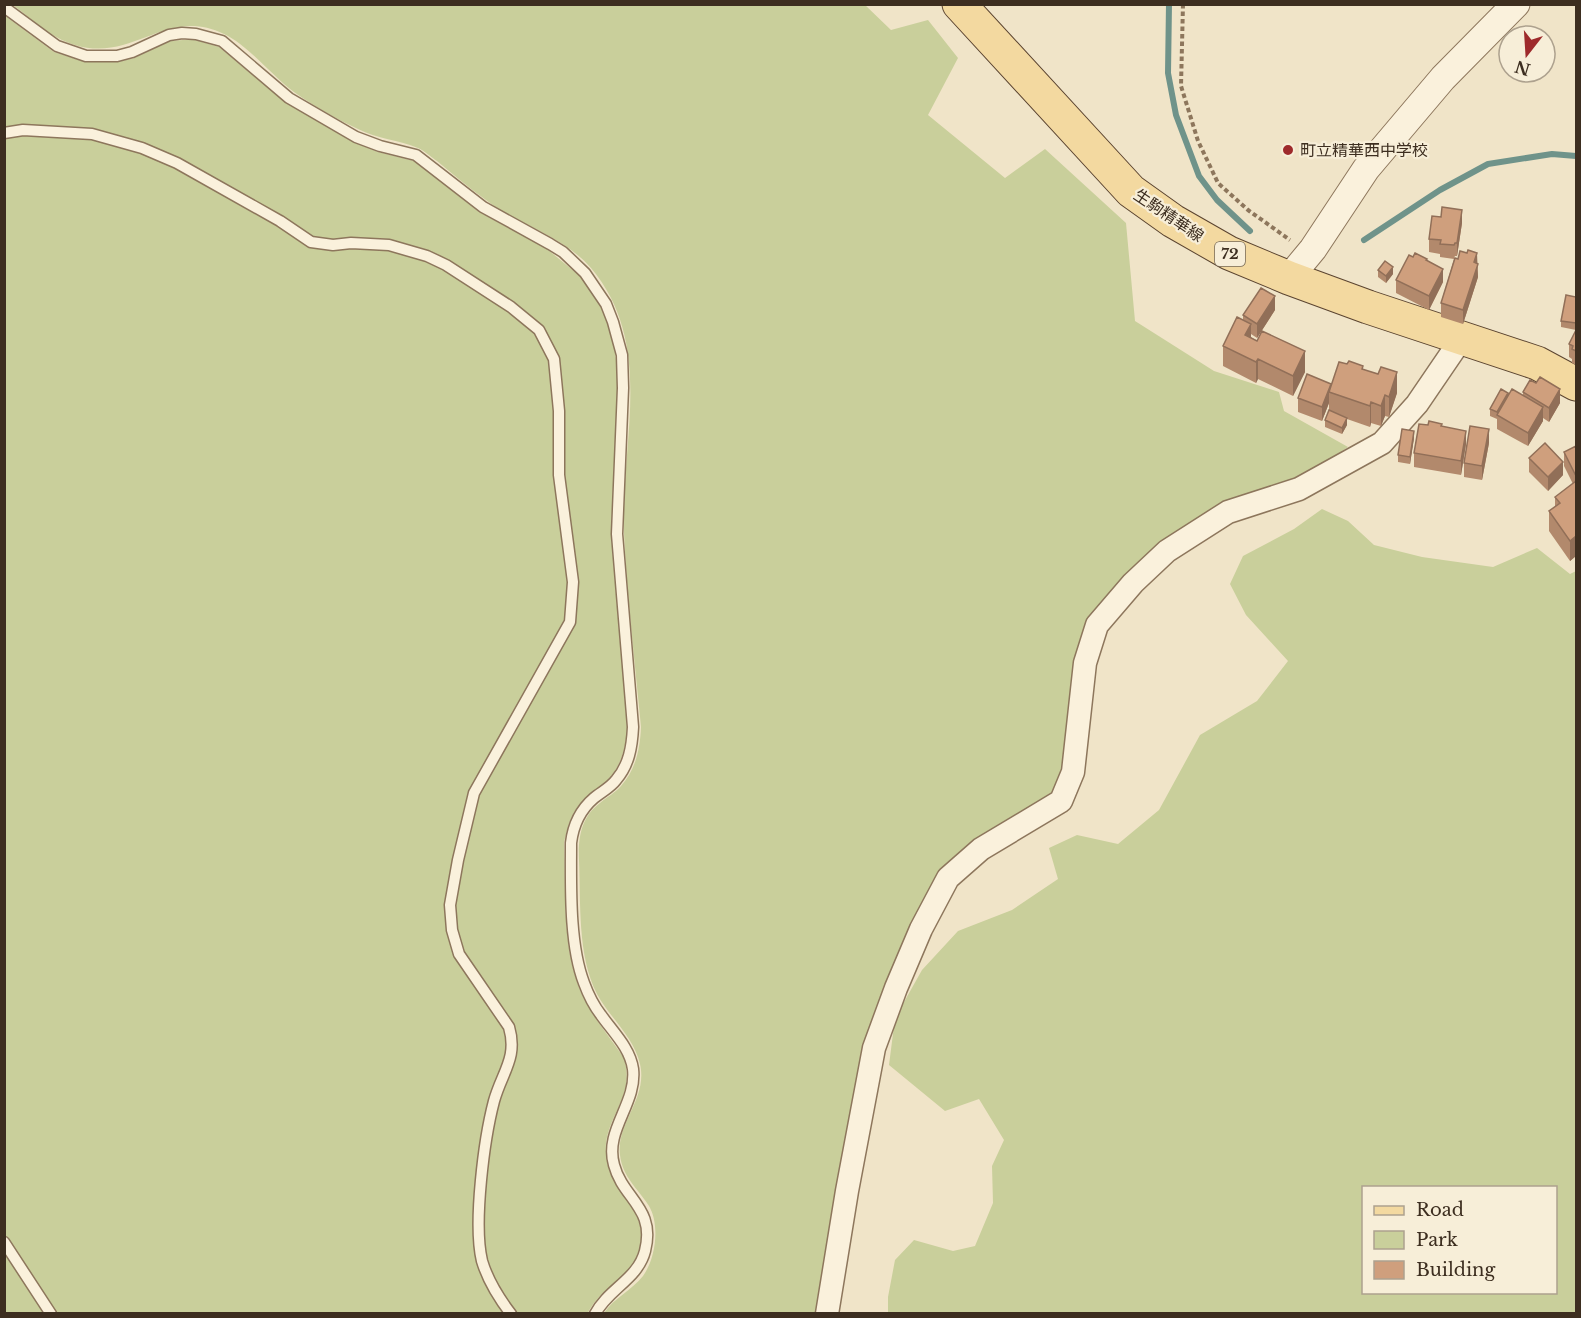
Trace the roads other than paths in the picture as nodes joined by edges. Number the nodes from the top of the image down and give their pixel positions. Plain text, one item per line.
1 (959, 4) edge
2 (1516, 4) edge
3 (4, 7) edge
4 (4, 133) edge
5 (1289, 278) junction
6 (1462, 338) junction
7 (1576, 384) edge
8 (4, 1242) edge
9 (51, 1314) edge
10 (511, 1314) edge
11 (595, 1314) edge
12 (827, 1314) edge

1 - 5 main road, 生駒精華線 / 72
2 - 5 street
3 - 11 lane
4 - 10 lane
5 - 6 main road, 生駒精華線 / 72
6 - 7 main road, 生駒精華線 / 72
6 - 12 street
8 - 9 lane

